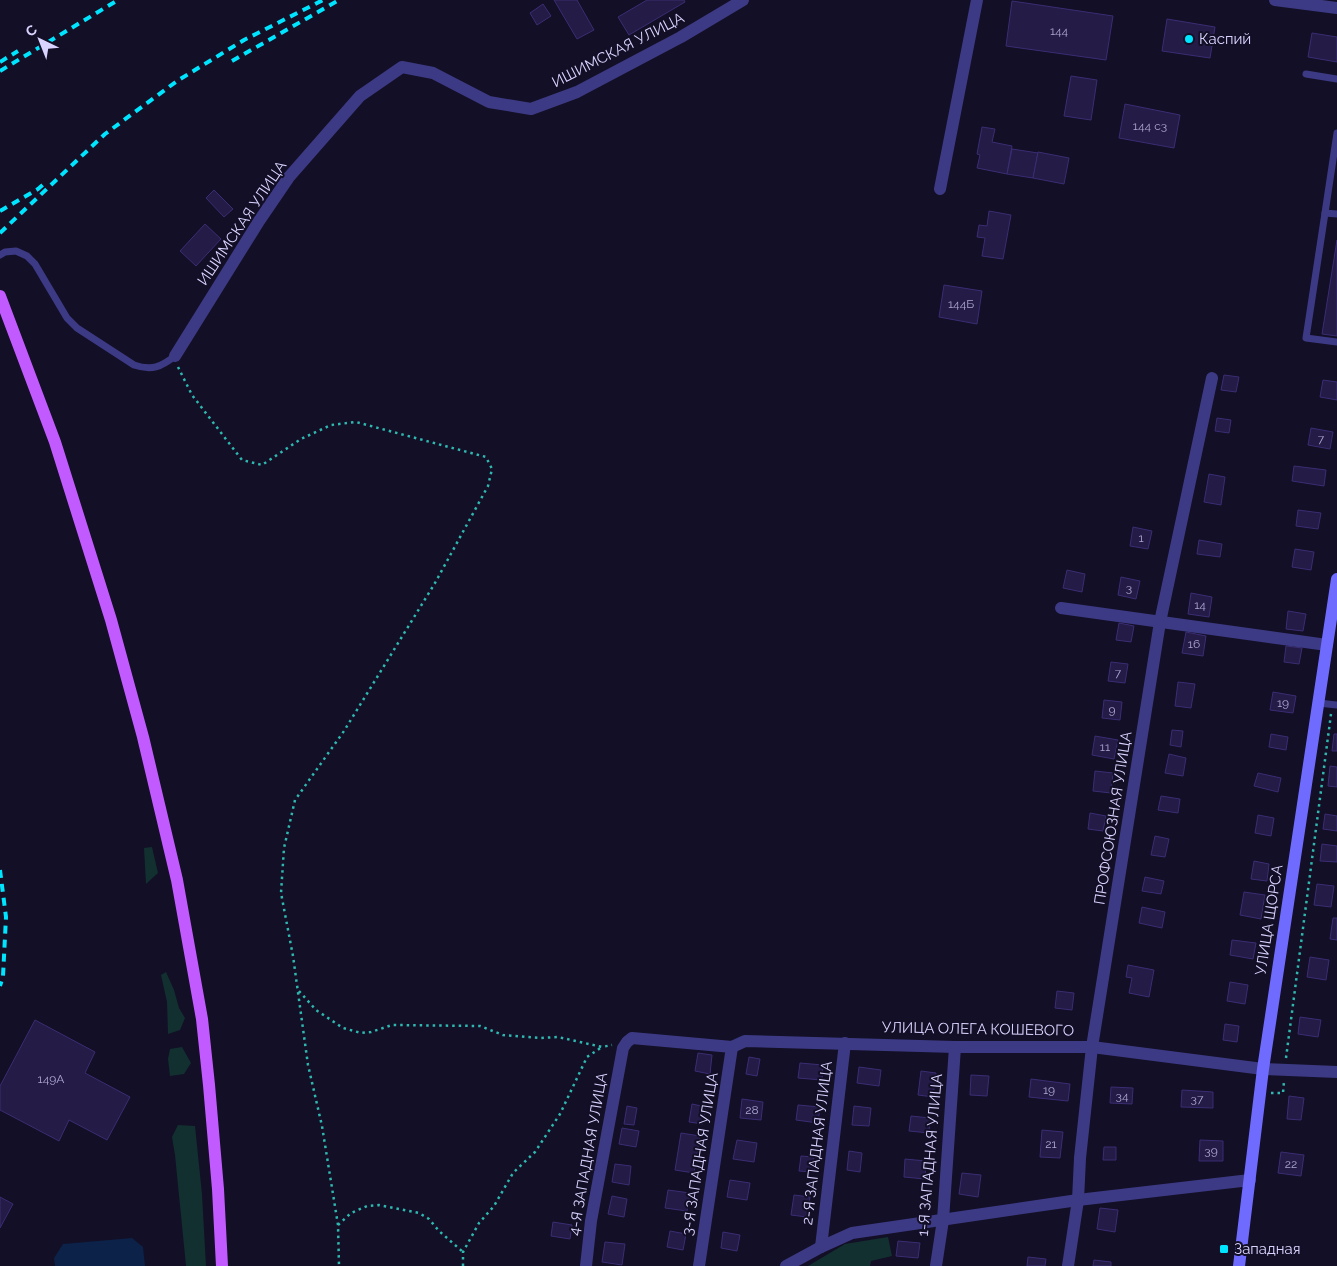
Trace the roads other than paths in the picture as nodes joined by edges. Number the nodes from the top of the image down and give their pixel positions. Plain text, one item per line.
1 (743, 0) edge
2 (977, 0) edge
3 (1275, 0) edge
4 (1337, 8) edge
5 (1306, 74) dead end
6 (1337, 79) edge
7 (1337, 133) edge
8 (940, 189) dead end
9 (1325, 212) junction
10 (1337, 214) edge
11 (0, 255) edge
12 (1, 299) edge
13 (1337, 342) edge
14 (175, 356) joint
15 (1212, 378) dead end
16 (1337, 579) edge
17 (1061, 608) dead end
18 (1160, 622) junction
19 (1327, 645) junction
20 (1318, 703) junction
21 (1336, 705) edge
22 (845, 1043) junction
23 (625, 1045) joint
24 (955, 1046) junction
25 (732, 1047) junction
26 (1092, 1047) junction
27 (1263, 1069) junction
28 (1337, 1072) edge
29 (1250, 1180) junction
30 (1078, 1200) junction
31 (943, 1220) junction
32 (821, 1247) junction
33 (222, 1266) edge
34 (586, 1266) edge
35 (699, 1266) edge
36 (786, 1266) edge
37 (936, 1266) edge
38 (1068, 1266) edge
39 (1239, 1266) edge

1 - 14 street, ИШИМСКАЯ УЛИЦА
2 - 8 street
3 - 4 street
5 - 6 lane
7 - 9 lane
9 - 10 lane
9 - 13 lane
11 - 14 lane
12 - 33 main road
15 - 18 street, ПРОФСОЮЗНАЯ УЛИЦА
16 - 19 main road, УЛИЦА ЩОРСА
17 - 18 street
18 - 19 street
18 - 26 street, ПРОФСОЮЗНАЯ УЛИЦА
19 - 20 main road, УЛИЦА ЩОРСА
20 - 21 lane
20 - 27 main road, УЛИЦА ЩОРСА
22 - 24 street, УЛИЦА ОЛЕГА КОШЕВОГО
22 - 25 street, УЛИЦА ОЛЕГА КОШЕВОГО
22 - 32 street, 2-Я ЗАПАДНАЯ УЛИЦА
23 - 25 street, УЛИЦА ОЛЕГА КОШЕВОГО
23 - 34 street, 4-Я ЗАПАДНАЯ УЛИЦА
24 - 26 street, УЛИЦА ОЛЕГА КОШЕВОГО
24 - 31 street, 1-Я ЗАПАДНАЯ УЛИЦА
25 - 35 street, 3-Я ЗАПАДНАЯ УЛИЦА
26 - 27 street, УЛИЦА ОЛЕГА КОШЕВОГО
26 - 30 street, ПРОФСОЮЗНАЯ УЛИЦА
27 - 28 street, УЛИЦА ОЛЕГА КОШЕВОГО
27 - 29 main road, УЛИЦА ЩОРСА
29 - 30 street
29 - 39 main road, УЛИЦА ЩОРСА
30 - 31 street
30 - 38 street, ПРОФСОЮЗНАЯ УЛИЦА
31 - 32 street
31 - 37 street, 1-Я ЗАПАДНАЯ УЛИЦА
32 - 36 street

